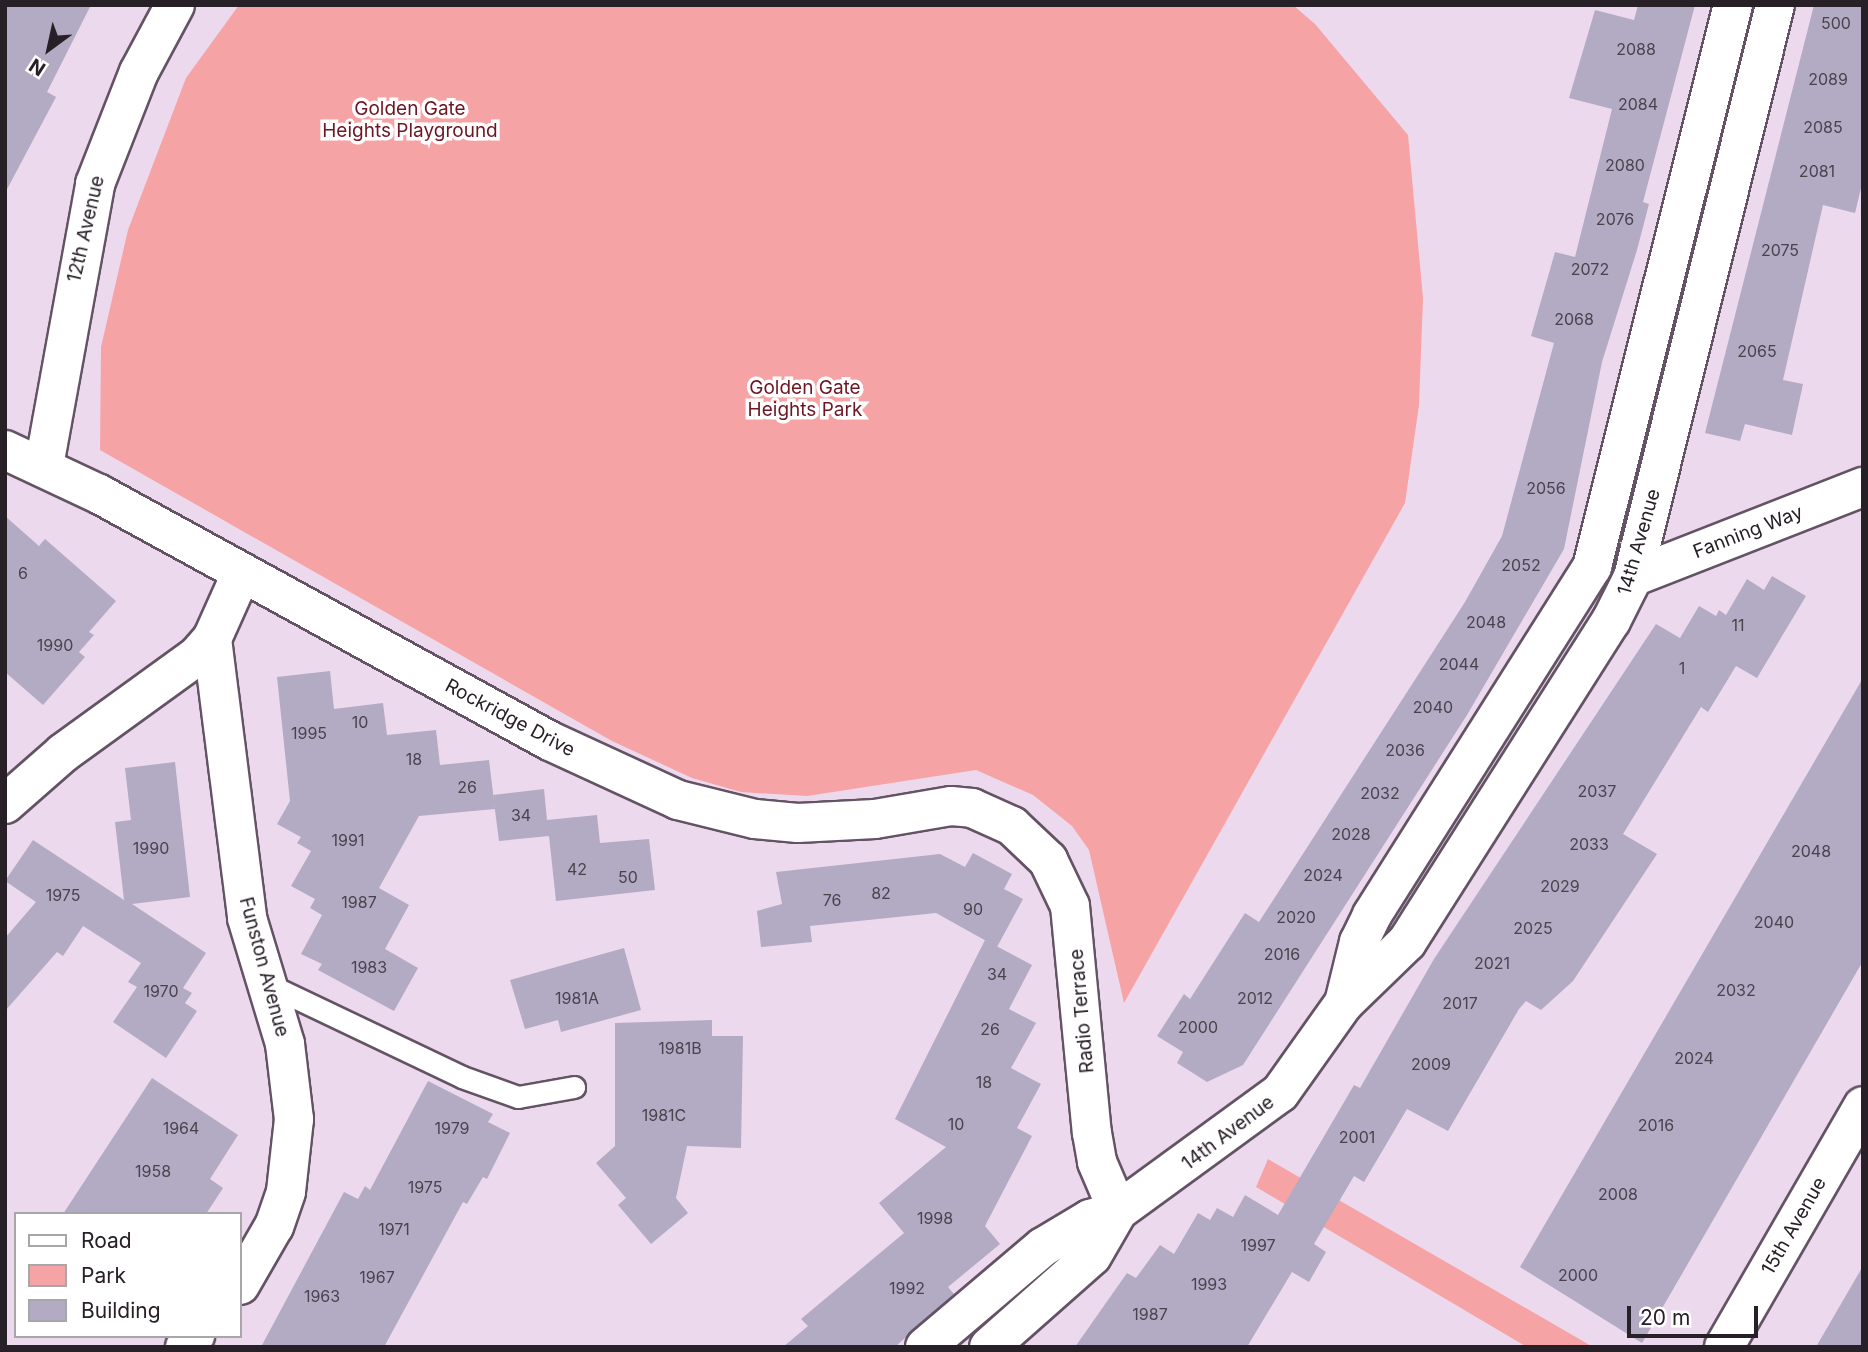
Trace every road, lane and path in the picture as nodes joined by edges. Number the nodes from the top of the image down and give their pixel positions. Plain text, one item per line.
1 (175, 5) edge
2 (1733, 5) edge
3 (1775, 5) edge
4 (5, 450) edge
5 (44, 466) junction
6 (1863, 486) edge
7 (242, 572) junction
8 (1633, 577) junction
9 (212, 639) junction
10 (5, 804) edge
11 (1012, 827) joint
12 (265, 983) junction
13 (1344, 1003) junction
14 (573, 1087) dead end
15 (1863, 1106) edge
16 (1118, 1211) junction
17 (242, 1282) edge
18 (925, 1347) edge
19 (989, 1347) edge
20 (1724, 1347) edge

1 - 5 street, 12th Avenue
2 - 13 street, 14th Avenue
3 - 8 street, 14th Avenue
4 - 5 street, Rockridge Drive
5 - 7 street, Rockridge Drive
6 - 8 street, Fanning Way
7 - 9 street
7 - 11 street, Rockridge Drive
8 - 13 street, 14th Avenue
9 - 10 street
9 - 12 street, Funston Avenue
11 - 16 street, Radio Terrace
12 - 14 lane
12 - 17 street, Funston Avenue
13 - 16 street, 14th Avenue
15 - 20 street, 15th Avenue
16 - 18 street, 14th Avenue
16 - 19 street, 14th Avenue

